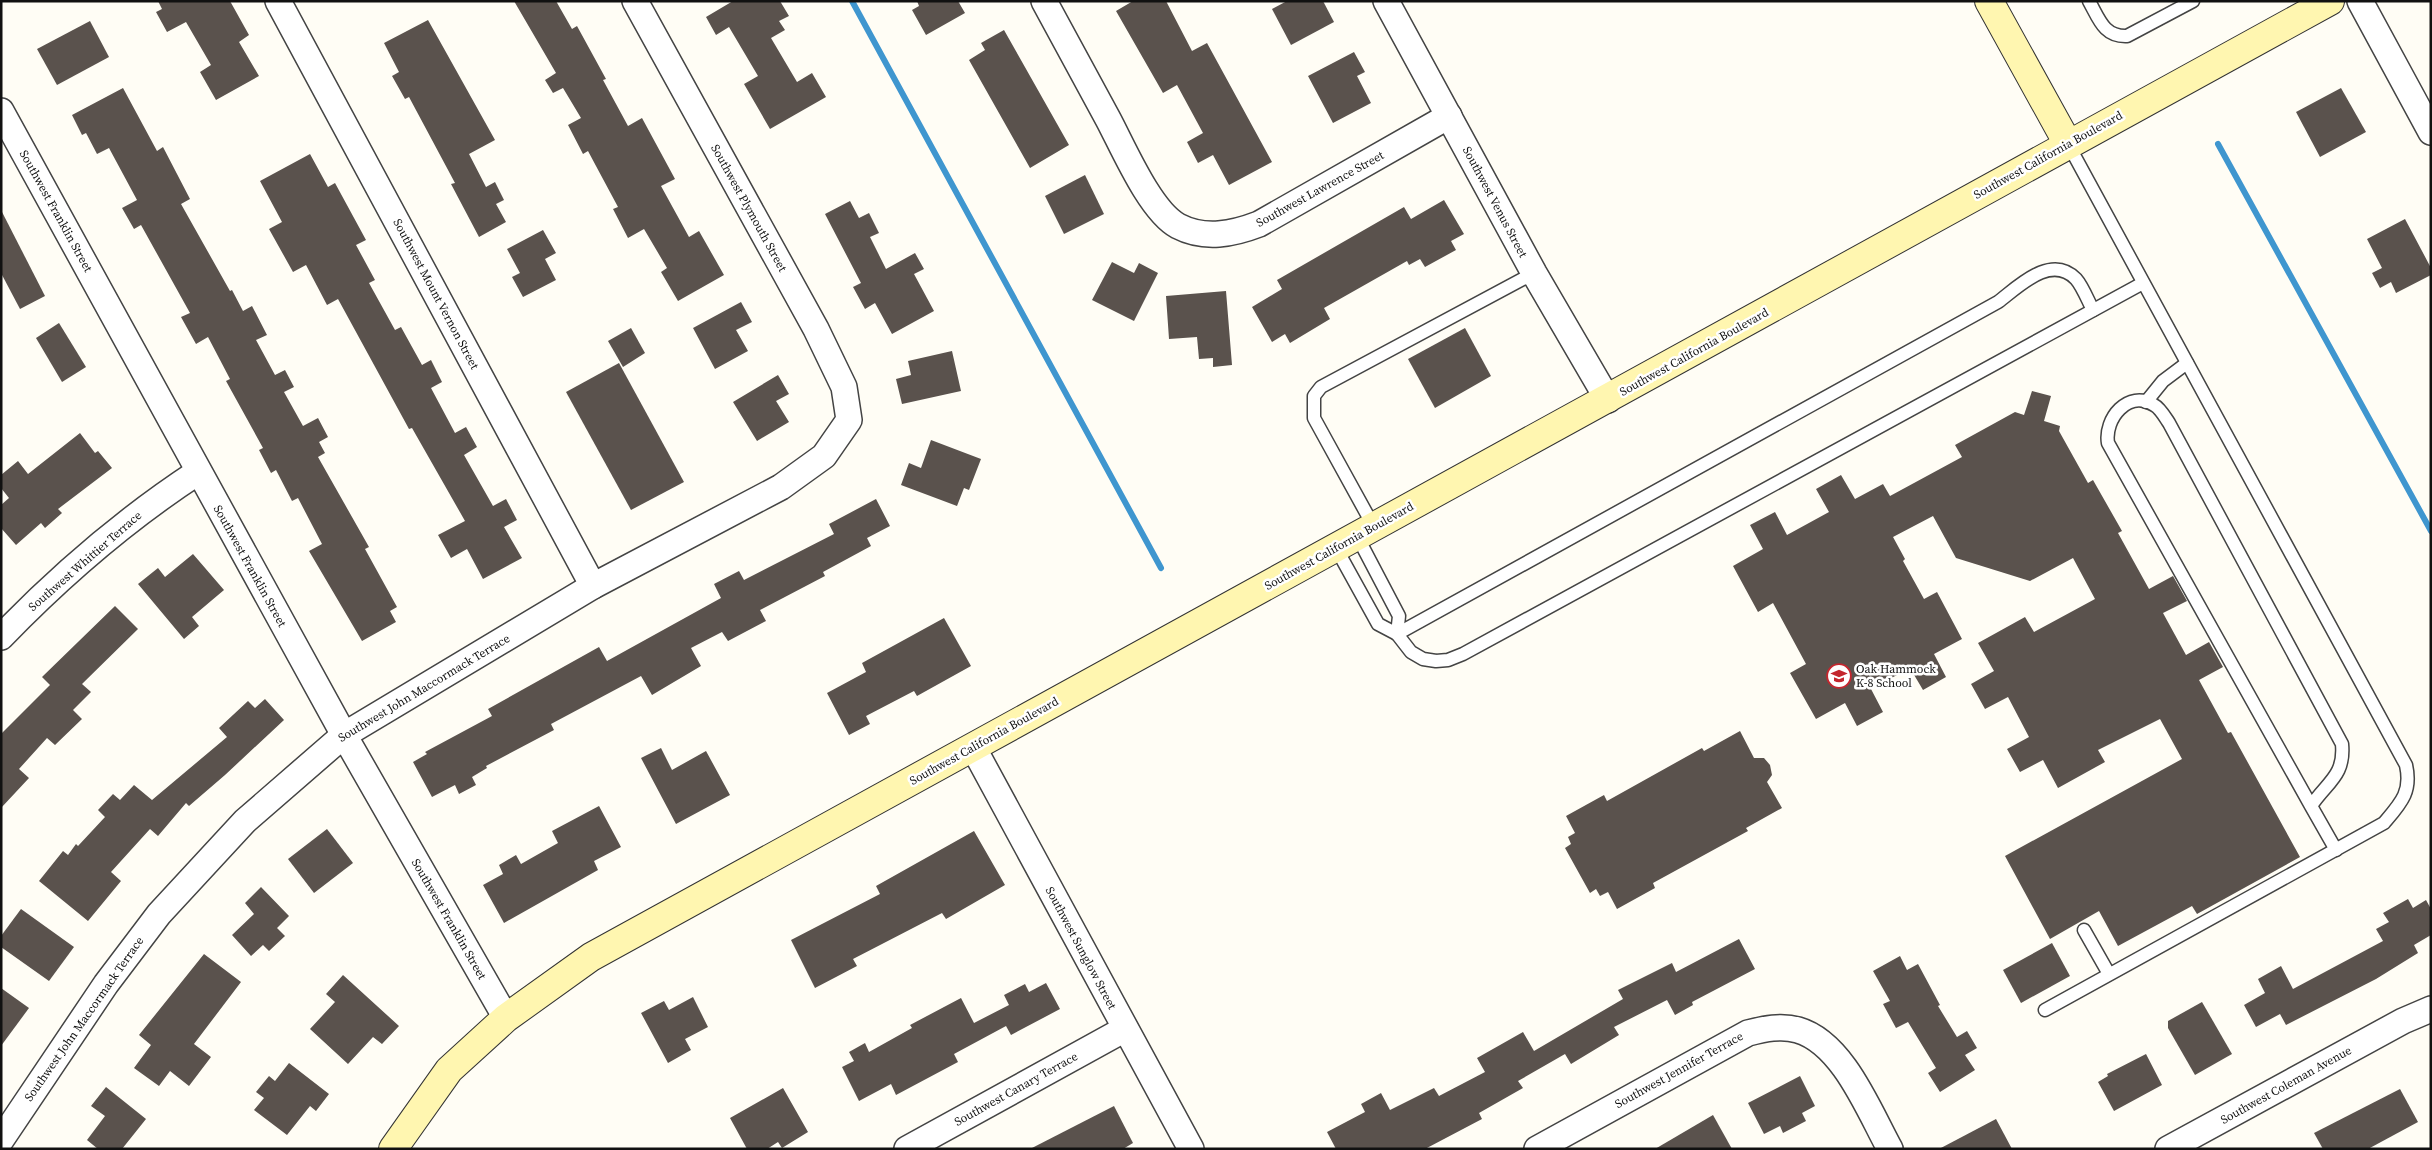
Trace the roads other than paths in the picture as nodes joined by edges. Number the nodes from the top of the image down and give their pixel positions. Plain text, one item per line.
1 (278, 1) edge
2 (635, 1) edge
3 (1044, 1) edge
4 (1386, 1) edge
5 (1989, 1) edge
6 (2089, 1) edge
7 (2193, 1) edge
8 (2330, 1) edge
9 (2360, 1) edge
10 (1, 111) edge
11 (1449, 116) junction
12 (2431, 132) edge
13 (2068, 144) junction
14 (1534, 274) junction
15 (2143, 283) junction
16 (2093, 310) junction
17 (2187, 363) junction
18 (1608, 400) junction
19 (2146, 402) junction
20 (849, 420) joint
21 (198, 472) junction
22 (1355, 537) junction
23 (593, 586) junction
24 (1397, 634) junction
25 (1, 637) edge
26 (344, 734) junction
27 (973, 747) junction
28 (2311, 806) junction
29 (2336, 850) junction
30 (2084, 930) dead end
31 (2109, 974) junction
32 (2431, 1009) edge
33 (2045, 1010) dead end
34 (506, 1018) junction
35 (1125, 1029) junction
36 (1, 1140) edge
37 (394, 1149) edge
38 (907, 1149) edge
39 (1191, 1149) edge
40 (1537, 1149) edge
41 (1890, 1149) edge
42 (2168, 1149) edge

1 - 23 street, Southwest Mount Vernon Street
2 - 20 street, Southwest Plymouth Street
3 - 11 street, Southwest Lawrence Street
4 - 11 street, Southwest Venus Street
5 - 13 street
6 - 7 lane
8 - 13 street, Southwest California Boulevard
9 - 12 street
10 - 21 street, Southwest Franklin Street
11 - 14 street, Southwest Venus Street
13 - 15 lane
13 - 18 street, Southwest California Boulevard
14 - 18 street, Southwest Venus Street
14 - 22 lane
15 - 16 lane
15 - 17 lane
16 - 24 lane
16 - 24 lane
17 - 19 lane
17 - 29 lane
18 - 22 street, Southwest California Boulevard
19 - 28 lane
19 - 28 lane
20 - 23 street, Southwest John Maccormack Terrace
21 - 25 street, Southwest Whittier Terrace
21 - 26 street, Southwest Franklin Street
22 - 24 lane
22 - 24 lane
22 - 27 street, Southwest California Boulevard
23 - 26 street, Southwest John Maccormack Terrace
26 - 34 street, Southwest Franklin Street
26 - 36 street, Southwest John Maccormack Terrace
27 - 34 street, Southwest California Boulevard
27 - 35 street, Southwest Sunglow Street
28 - 29 lane
29 - 31 lane
30 - 31 lane
31 - 33 lane
32 - 42 street, Southwest Coleman Avenue
34 - 37 street, Southwest California Boulevard
35 - 38 street, Southwest Canary Terrace
35 - 39 street, Southwest Sunglow Street
40 - 41 street, Southwest Jennifer Terrace

